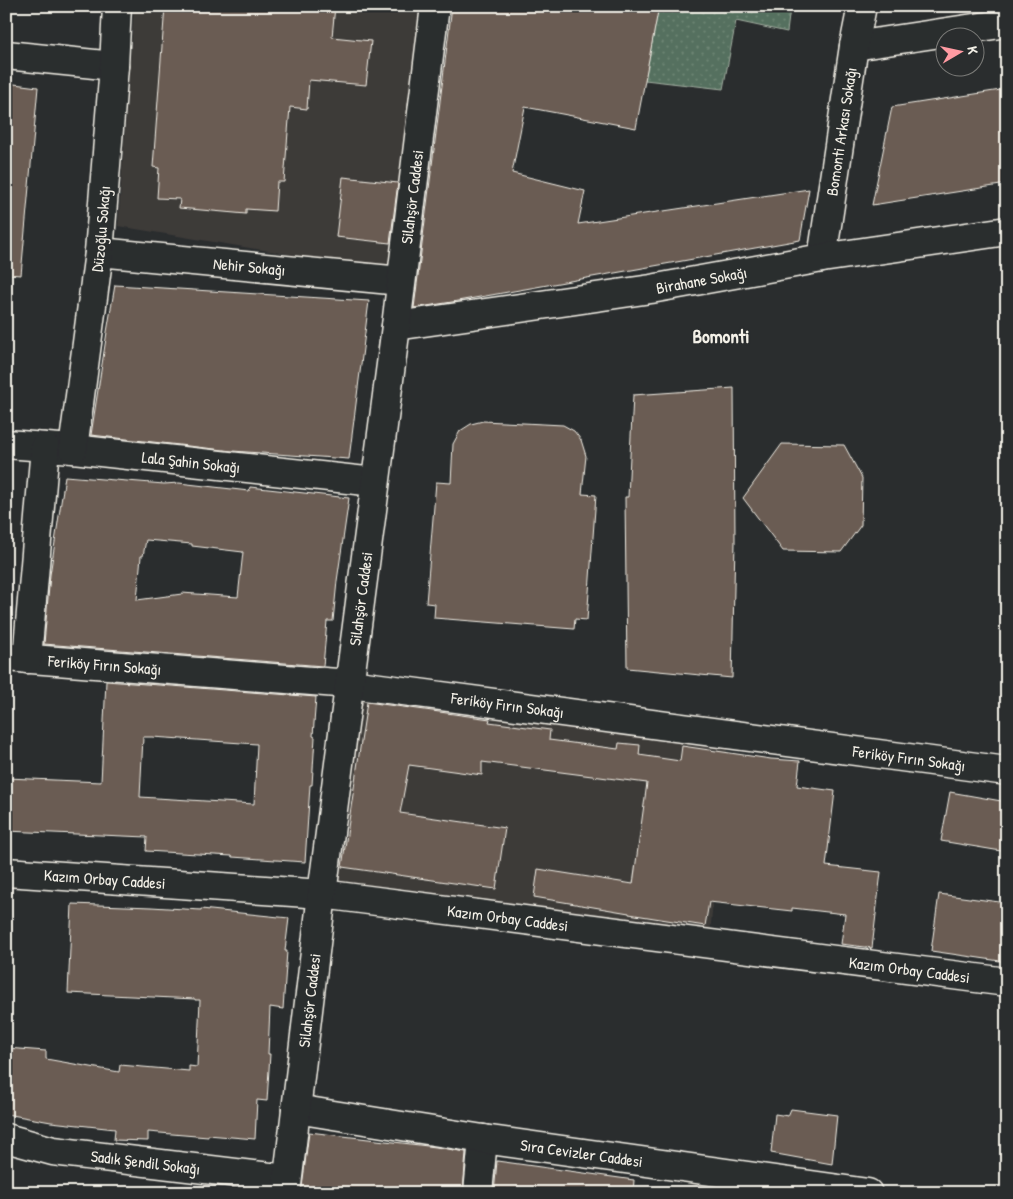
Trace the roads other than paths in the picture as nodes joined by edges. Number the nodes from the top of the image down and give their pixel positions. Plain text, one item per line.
1 (117, 6) edge
2 (435, 6) edge
3 (862, 6) edge
4 (1007, 23) edge
5 (854, 46) junction
6 (6, 55) edge
7 (114, 66) junction
8 (1007, 231) edge
9 (99, 252) junction
10 (822, 258) junction
11 (401, 281) junction
12 (396, 326) junction
13 (6, 444) edge
14 (45, 447) junction
15 (72, 449) junction
16 (376, 482) junction
17 (16, 658) edge
18 (350, 684) junction
19 (1007, 771) edge
20 (6, 872) edge
21 (322, 894) junction
22 (1007, 982) edge
23 (296, 1110) junction
24 (6, 1138) edge
25 (482, 1139) junction
26 (286, 1186) edge
27 (778, 1187) edge
28 (478, 1193) edge
29 (868, 1193) edge

1 - 7 street, Düzoğlu Sokağı
2 - 11 street, Silahşör Caddesi
3 - 5 street, Bomonti Arkası Sokağı
4 - 5 street
5 - 10 street, Bomonti Arkası Sokağı
6 - 7 street
7 - 9 street, Düzoğlu Sokağı
8 - 10 street, Birahane Sokağı
9 - 11 street, Nehir Sokağı
9 - 15 street, Düzoğlu Sokağı
10 - 12 street, Birahane Sokağı
11 - 12 street, Silahşör Caddesi
12 - 16 street, Silahşör Caddesi
13 - 14 street, Lala Şahin Sokağı
14 - 15 street, Lala Şahin Sokağı
14 - 17 street
15 - 16 street, Lala Şahin Sokağı
16 - 18 street, Silahşör Caddesi
17 - 18 street, Feriköy Fırın Sokağı
18 - 19 street, Feriköy Fırın Sokağı
18 - 21 street, Silahşör Caddesi
20 - 21 street, Kazım Orbay Caddesi
21 - 22 street, Kazım Orbay Caddesi
21 - 23 street, Silahşör Caddesi
23 - 25 street, Sıra Cevizler Caddesi
23 - 26 street, Silahşör Caddesi
24 - 26 street, Sadık Şendil Sokağı
25 - 27 street, Sıra Cevizler Caddesi
25 - 28 street
27 - 29 street, Sıra Cevizler Caddesi

